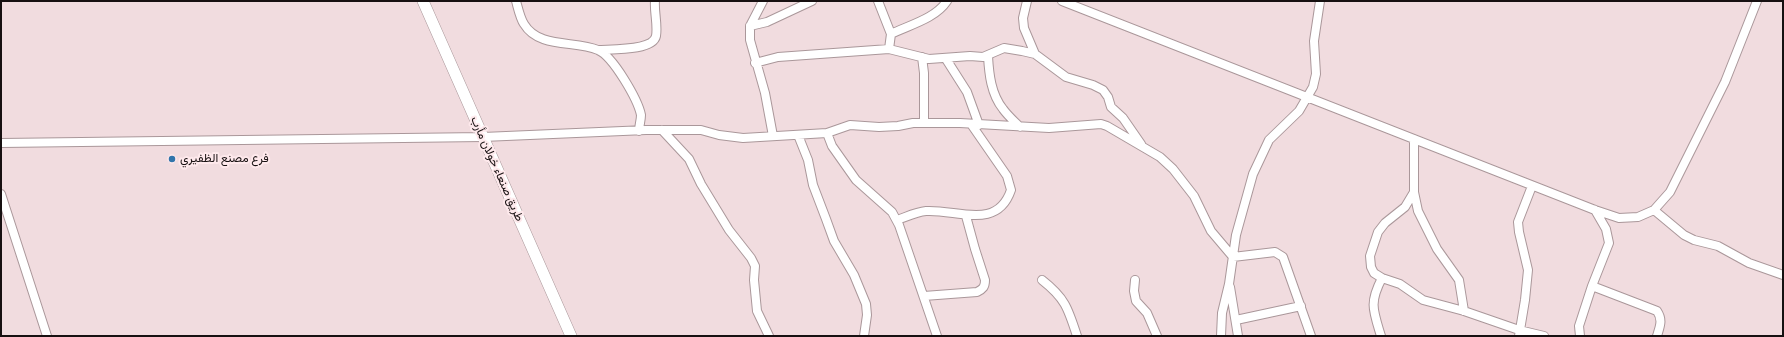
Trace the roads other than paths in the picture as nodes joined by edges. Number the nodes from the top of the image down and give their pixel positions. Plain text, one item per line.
1 (423, 1) edge
2 (516, 1) edge
3 (655, 1) edge
4 (763, 1) edge
5 (812, 1) edge
6 (878, 1) edge
7 (947, 1) edge
8 (1027, 1) edge
9 (1062, 1) edge
10 (1320, 1) edge
11 (1757, 1) edge
12 (750, 26) junction
13 (891, 34) junction
14 (889, 49) junction
15 (598, 50) junction
16 (1035, 54) junction
17 (988, 56) junction
18 (922, 57) junction
19 (946, 59) junction
20 (755, 62) junction
21 (1308, 97) junction
22 (924, 123) junction
23 (975, 125) junction
24 (1020, 127) junction
25 (639, 130) junction
26 (662, 130) junction
27 (827, 133) junction
28 (798, 135) junction
29 (773, 136) junction
30 (483, 137) junction
31 (1414, 139) junction
32 (1, 143) edge
33 (1142, 146) junction
34 (1532, 186) junction
35 (1414, 192) junction
36 (1, 194) edge
37 (1595, 210) junction
38 (1654, 210) junction
39 (966, 216) junction
40 (897, 220) junction
41 (1233, 257) junction
42 (1783, 275) edge
43 (1382, 278) junction
44 (1042, 280) dead end
45 (1135, 280) dead end
46 (1229, 284) junction
47 (1592, 286) junction
48 (924, 296) junction
49 (1301, 306) junction
50 (1464, 312) junction
51 (1236, 320) junction
52 (1519, 333) edge
53 (47, 336) edge
54 (571, 336) edge
55 (769, 336) edge
56 (864, 336) edge
57 (937, 336) edge
58 (1077, 336) edge
59 (1157, 336) edge
60 (1221, 336) edge
61 (1238, 336) edge
62 (1311, 336) edge
63 (1381, 336) edge
64 (1544, 336) edge
65 (1580, 336) edge
66 (1657, 336) edge

1 - 30 main road, طريق صنعاء خولان مأرب
2 - 15 street
3 - 15 street
4 - 12 street
5 - 12 street
6 - 13 street
7 - 13 street
8 - 16 street
9 - 21 street
10 - 21 street
11 - 38 street
12 - 20 street
13 - 14 street
14 - 18 street
14 - 20 street
15 - 25 street
16 - 17 street
16 - 33 street
17 - 19 street
17 - 24 street
18 - 19 street
18 - 22 street
19 - 23 street
20 - 29 street
21 - 31 street
21 - 41 street
22 - 23 street
22 - 27 street
23 - 24 street
23 - 39 street
24 - 33 street
25 - 26 street
25 - 30 street
26 - 29 street
26 - 55 street
27 - 28 street
27 - 40 street
28 - 29 street
28 - 56 street
30 - 32 street
30 - 54 main road, طريق صنعاء خولان مأرب
31 - 34 street
31 - 35 street
33 - 41 street
34 - 37 street
34 - 52 street
35 - 43 street
35 - 50 street
36 - 53 street
37 - 38 street
37 - 47 street
38 - 42 street
39 - 40 street
39 - 48 street
40 - 48 street
41 - 46 street
41 - 49 street
43 - 50 street
43 - 63 street
44 - 58 street
45 - 59 street
46 - 51 street
46 - 60 street
47 - 65 street
47 - 66 street
48 - 57 street
49 - 51 street
49 - 62 street
50 - 52 street
51 - 61 street
52 - 64 street

